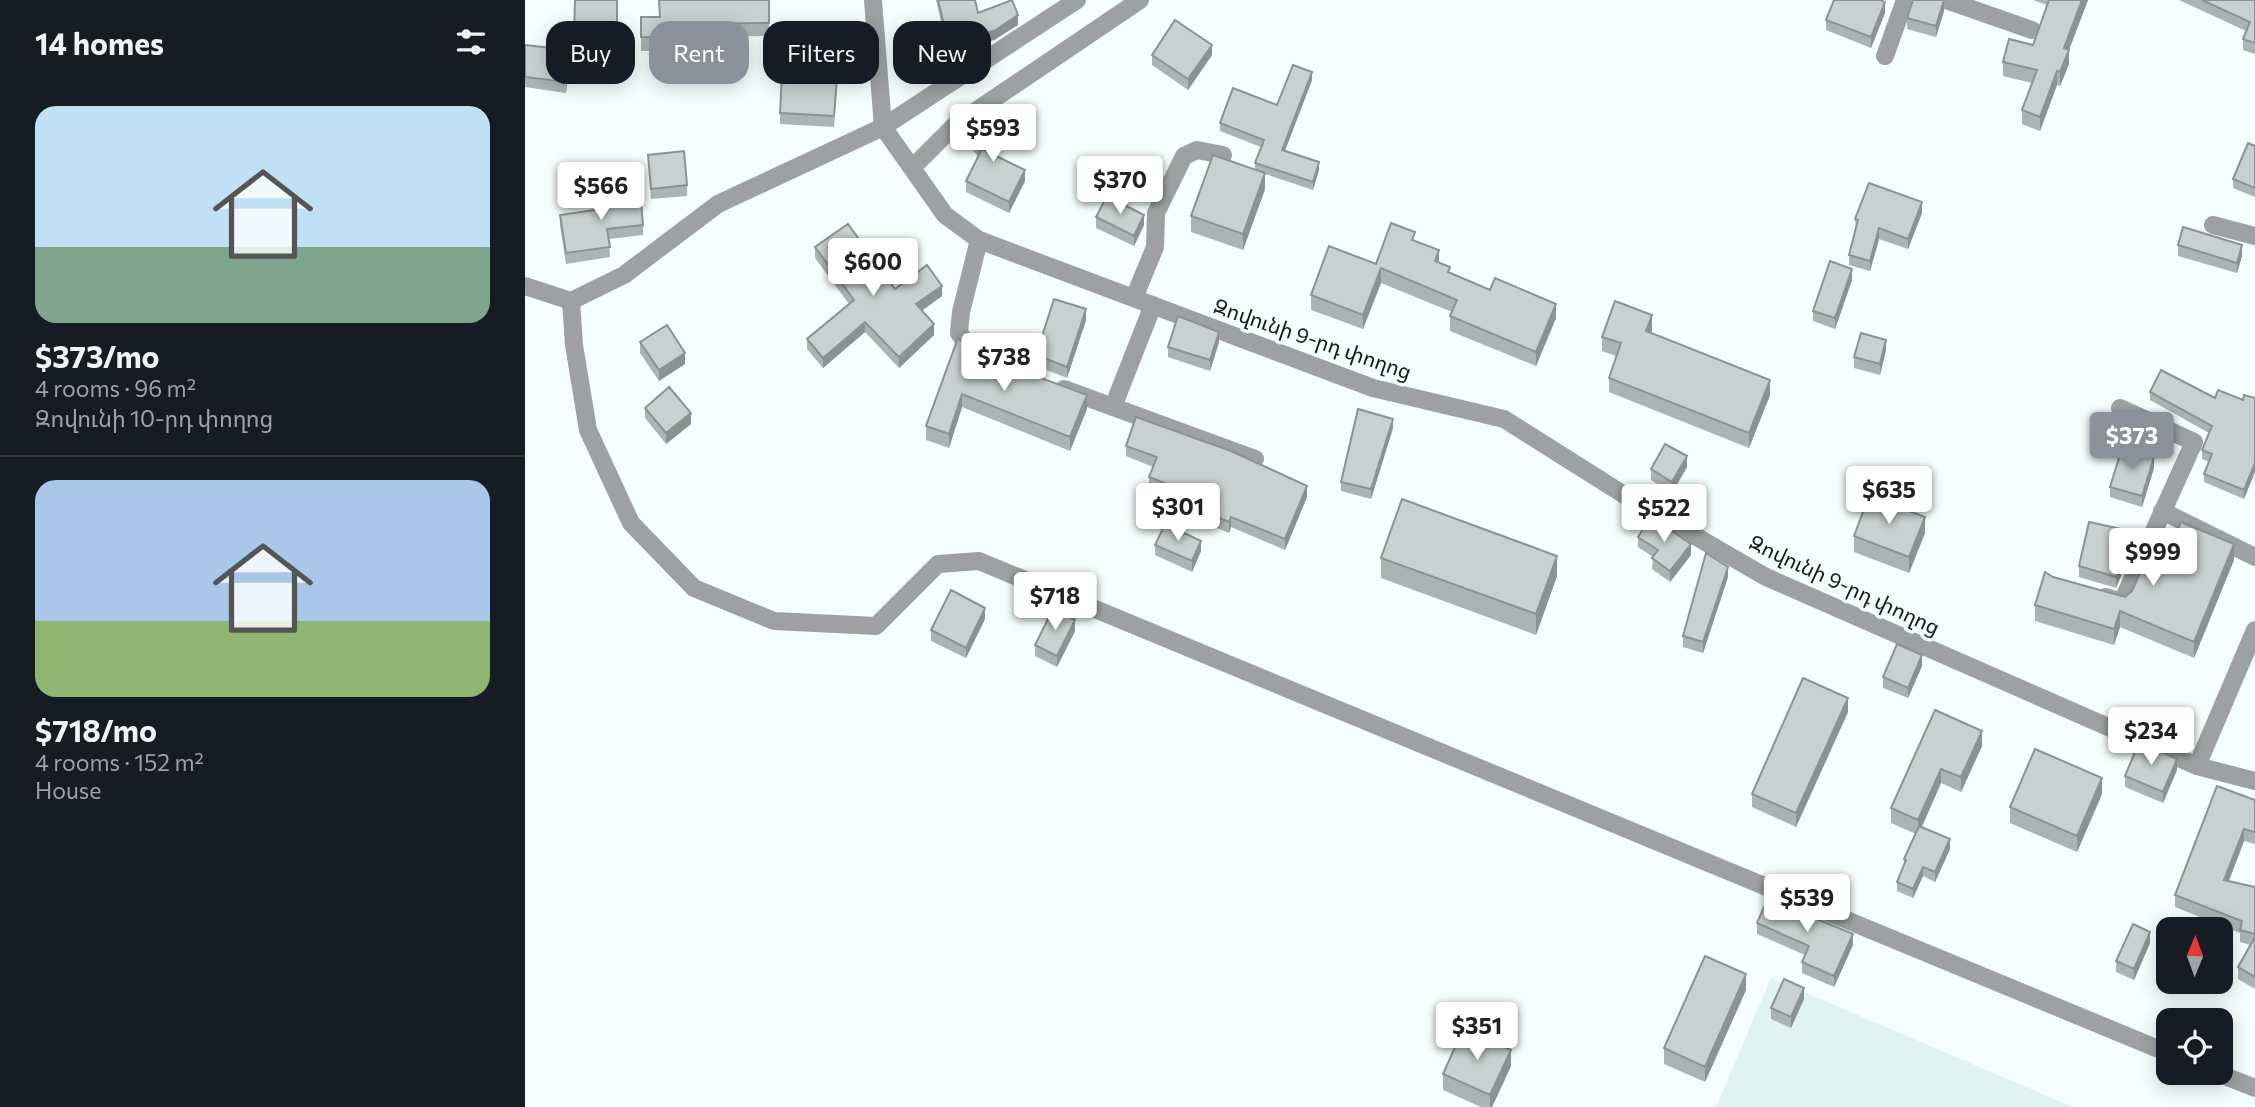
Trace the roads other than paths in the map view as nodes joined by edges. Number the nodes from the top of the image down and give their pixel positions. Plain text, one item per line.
1 (873, 0) edge
2 (1077, 0) edge
3 (1140, 0) edge
4 (1905, 0) edge
5 (1955, 1) edge
6 (2032, 30) dead end
7 (1885, 56) dead end
8 (883, 127) junction
9 (1223, 155) edge
10 (912, 168) junction
11 (2213, 225) dead end
12 (2255, 236) edge
13 (979, 240) junction
14 (525, 286) edge
15 (1133, 298) junction
16 (572, 300) junction
17 (1153, 305) junction
18 (1000, 365) edge
19 (1051, 384) edge
20 (1113, 407) junction
21 (2120, 408) dead end
22 (1255, 459) edge
23 (2162, 511) junction
24 (2255, 557) edge
25 (2095, 594) edge
26 (2255, 630) edge
27 (2197, 766) junction
28 (2255, 781) edge
29 (2156, 1048) edge
30 (2233, 1079) edge
31 (2255, 1088) edge

1 - 8 street
2 - 8 street
3 - 10 street
4 - 7 street
5 - 6 street
8 - 10 street, Զովունի 9-րդ փողոց
8 - 16 street
9 - 15 street
10 - 13 street, Զովունի 9-րդ փողոց
11 - 12 street
13 - 15 street, Զովունի 9-րդ փողոց
13 - 18 street
14 - 16 street
15 - 17 street, Զովունի 9-րդ փողոց
16 - 29 street
17 - 20 street
17 - 27 street, Զովունի 9-րդ փողոց
19 - 20 street
20 - 22 street
21 - 23 street
23 - 24 street
23 - 25 street
26 - 27 street
27 - 28 street, Զովունի 9-րդ փողոց
30 - 31 street

